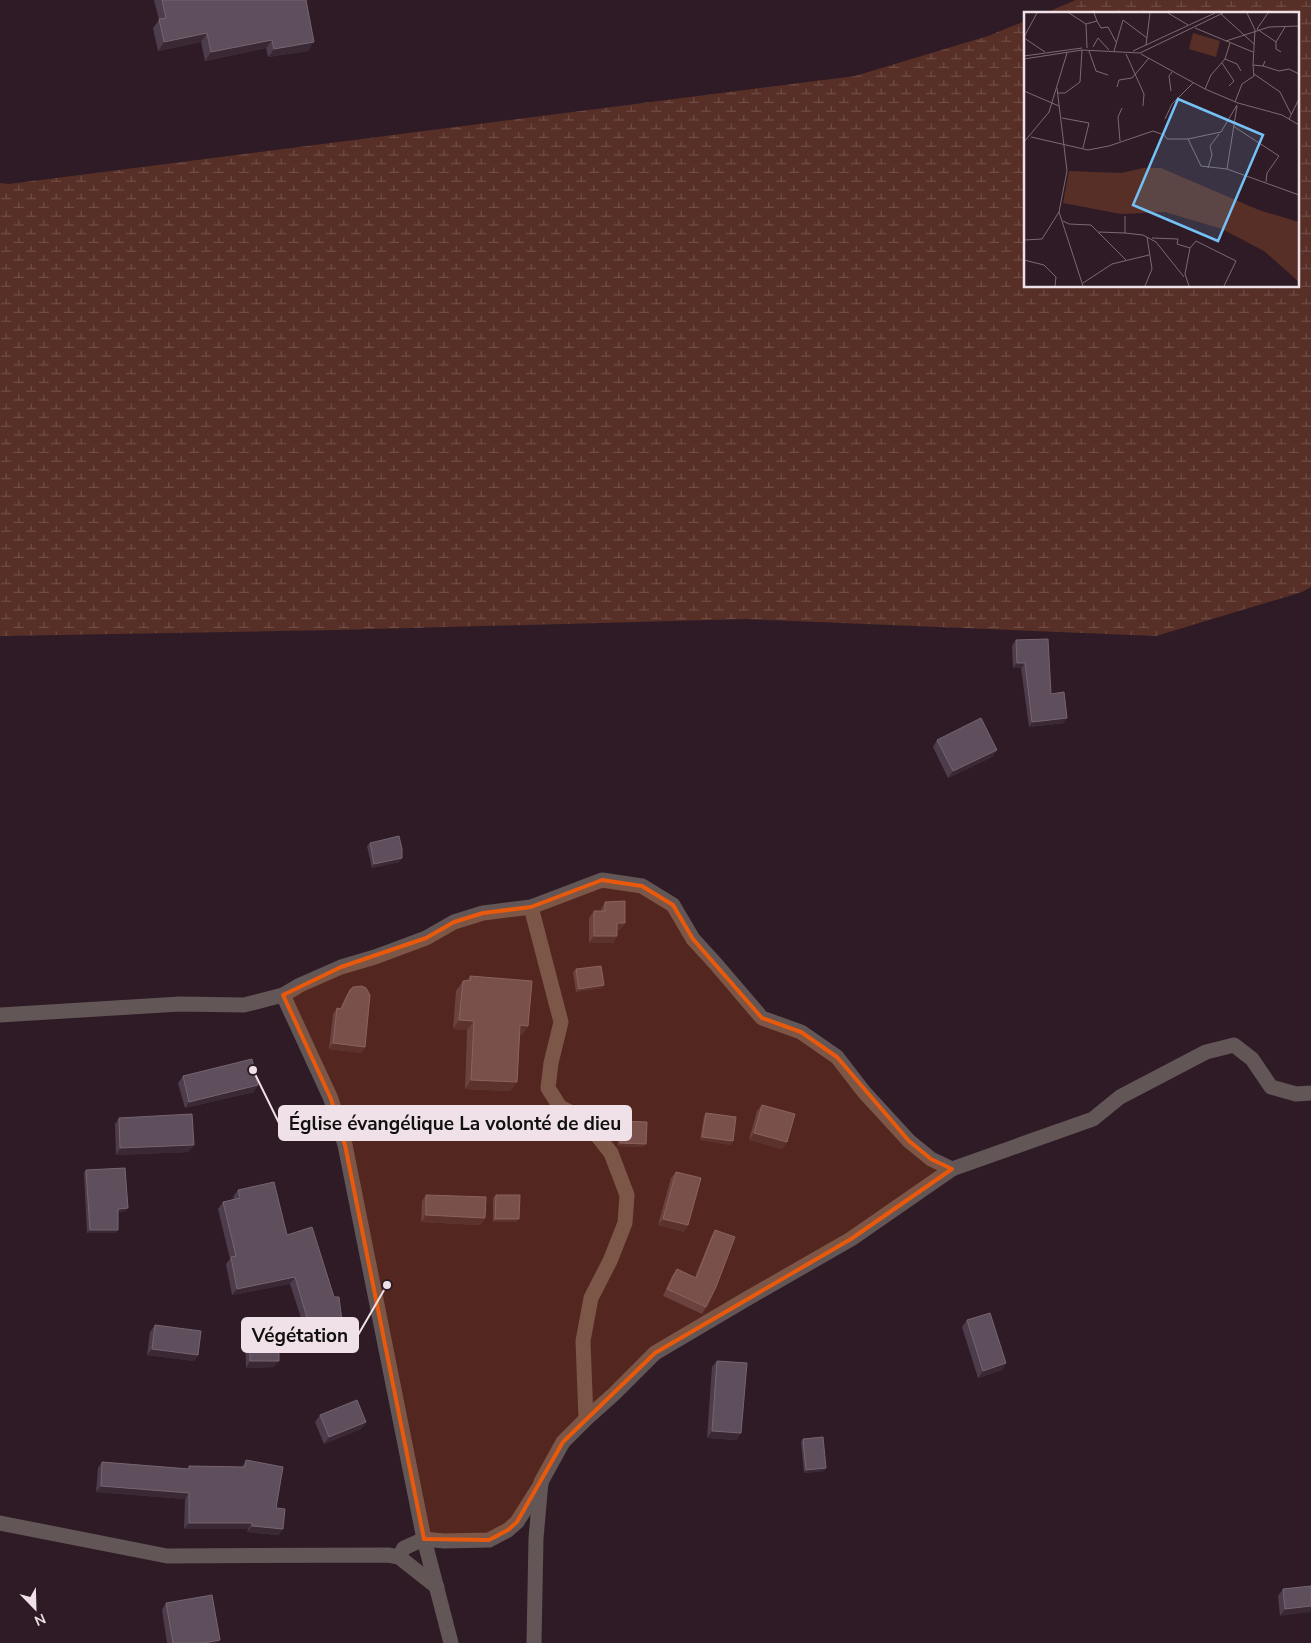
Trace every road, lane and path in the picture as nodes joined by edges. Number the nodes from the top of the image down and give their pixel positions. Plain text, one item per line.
1 (531, 908) junction
2 (283, 995) junction
3 (0, 1015) edge
4 (1311, 1092) edge
5 (952, 1168) junction
6 (586, 1418) junction
7 (542, 1482) junction
8 (0, 1523) edge
9 (424, 1540) junction
10 (399, 1557) junction
11 (437, 1587) junction
12 (451, 1643) edge
13 (534, 1643) edge

1 - 2 street
1 - 5 street
1 - 6 street
2 - 3 street
2 - 9 street
4 - 5 street
5 - 6 street
6 - 7 street
7 - 9 street
7 - 13 street
8 - 10 street
9 - 10 street
9 - 11 street
10 - 11 street
11 - 12 street

